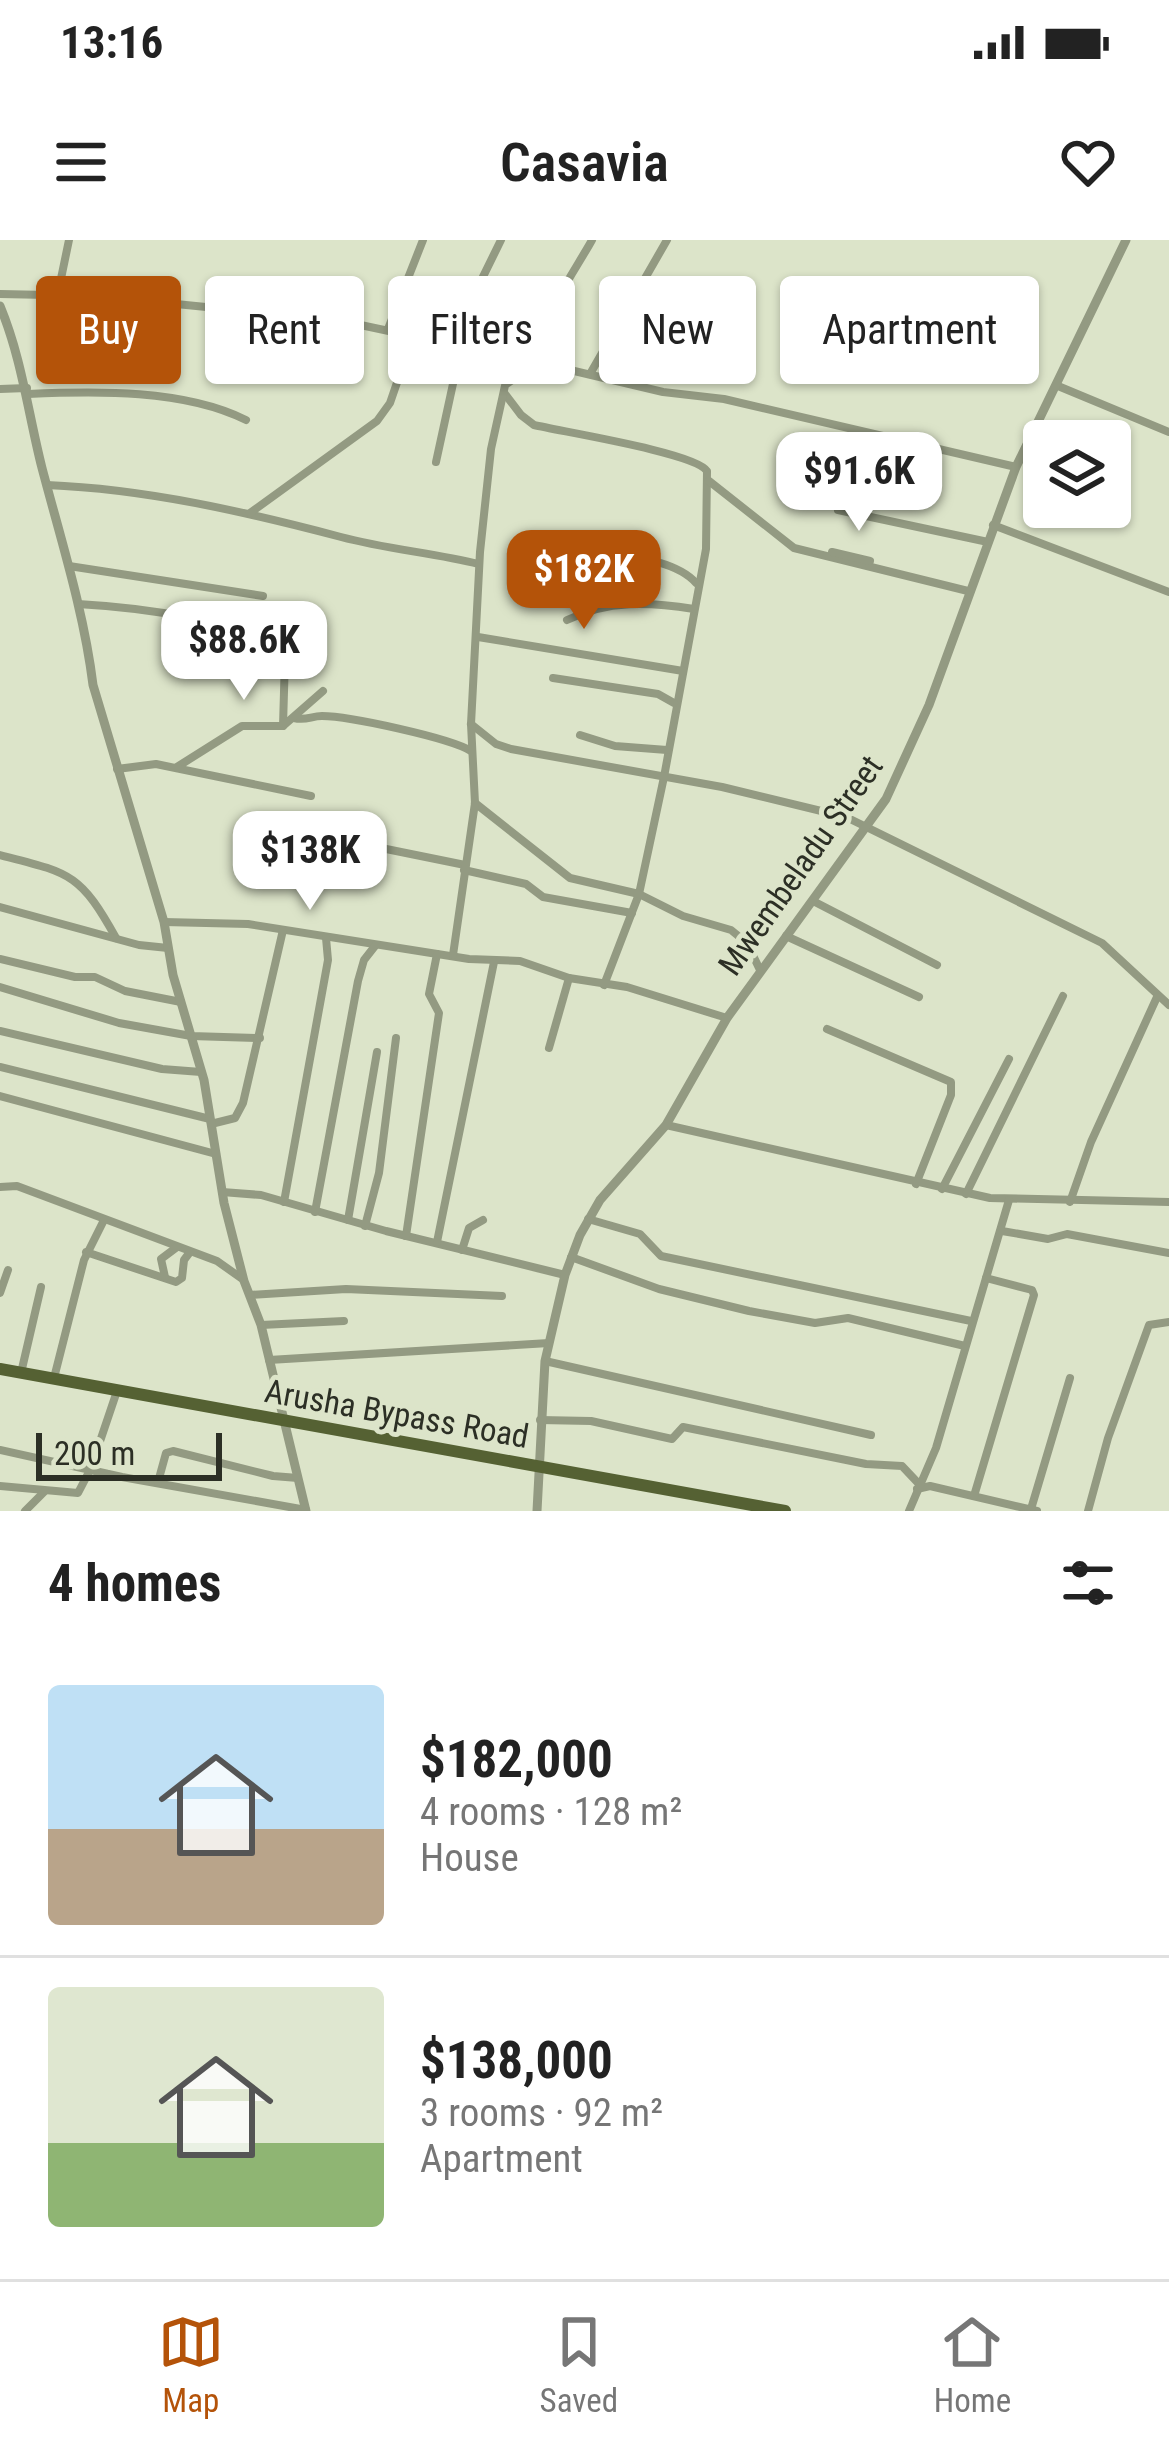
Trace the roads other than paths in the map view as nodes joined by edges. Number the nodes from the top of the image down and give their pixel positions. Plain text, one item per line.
1 (69, 240) edge
2 (423, 240) edge
3 (501, 240) edge
4 (667, 240) edge
5 (1126, 240) edge
6 (591, 241) edge
7 (62, 276) edge
8 (409, 276) edge
9 (488, 276) edge
10 (569, 276) edge
11 (36, 293) edge
12 (0, 294) edge
13 (181, 305) edge
14 (0, 306) edge
15 (388, 329) edge
16 (575, 372) edge
17 (590, 375) junction
18 (396, 384) edge
19 (449, 384) edge
20 (507, 384) edge
21 (511, 384) edge
22 (1058, 386) junction
23 (0, 388) edge
24 (506, 389) junction
25 (27, 391) junction
26 (246, 420) dead end
27 (1169, 432) edge
28 (436, 462) dead end
29 (1016, 467) junction
30 (708, 480) junction
31 (47, 485) junction
32 (838, 510) dead end
33 (248, 514) junction
34 (993, 525) junction
35 (988, 542) junction
36 (598, 550) dead end
37 (479, 564) junction
38 (67, 566) junction
39 (698, 584) junction
40 (968, 591) junction
41 (1169, 592) edge
42 (263, 596) dead end
43 (76, 604) junction
44 (694, 609) junction
45 (567, 620) dead end
46 (477, 638) junction
47 (683, 671) junction
48 (553, 678) dead end
49 (323, 691) dead end
50 (675, 704) junction
51 (294, 718) junction
52 (471, 724) junction
53 (283, 726) junction
54 (580, 735) dead end
55 (667, 750) junction
56 (472, 752) junction
57 (175, 768) junction
58 (117, 769) junction
59 (664, 777) junction
60 (310, 796) dead end
61 (475, 802) junction
62 (866, 827) junction
63 (332, 838) dead end
64 (0, 855) edge
65 (464, 867) junction
66 (639, 894) junction
67 (813, 901) junction
68 (0, 907) edge
69 (632, 913) junction
70 (164, 922) junction
71 (284, 931) junction
72 (786, 936) junction
73 (326, 938) junction
74 (117, 939) junction
75 (375, 946) junction
76 (168, 949) junction
77 (437, 953) junction
78 (453, 956) junction
79 (0, 959) edge
80 (494, 962) junction
81 (937, 965) dead end
82 (760, 970) junction
83 (568, 978) junction
84 (604, 985) junction
85 (0, 987) edge
86 (1063, 996) dead end
87 (919, 997) dead end
88 (1156, 997) junction
89 (181, 1002) junction
90 (1169, 1005) edge
91 (728, 1018) junction
92 (827, 1029) dead end
93 (0, 1031) edge
94 (190, 1036) junction
95 (260, 1038) junction
96 (396, 1038) dead end
97 (550, 1048) dead end
98 (377, 1052) dead end
99 (1009, 1059) dead end
100 (0, 1067) edge
101 (201, 1072) junction
102 (0, 1096) edge
103 (210, 1122) junction
104 (666, 1126) junction
105 (216, 1154) junction
106 (916, 1184) junction
107 (0, 1187) edge
108 (942, 1189) junction
109 (222, 1192) junction
110 (966, 1194) junction
111 (1010, 1200) junction
112 (284, 1202) junction
113 (1070, 1202) junction
114 (1169, 1202) edge
115 (315, 1212) junction
116 (588, 1219) junction
117 (104, 1220) junction
118 (348, 1220) junction
119 (483, 1220) dead end
120 (365, 1226) junction
121 (1002, 1232) junction
122 (406, 1236) junction
123 (436, 1243) junction
124 (177, 1247) junction
125 (462, 1250) junction
126 (86, 1252) junction
127 (190, 1252) junction
128 (1169, 1253) edge
129 (571, 1257) junction
130 (8, 1270) dead end
131 (565, 1275) junction
132 (986, 1278) junction
133 (166, 1279) junction
134 (41, 1287) dead end
135 (248, 1290) junction
136 (0, 1293) edge
137 (502, 1296) dead end
138 (344, 1321) dead end
139 (971, 1322) junction
140 (1169, 1322) edge
141 (261, 1325) junction
142 (549, 1343) junction
143 (965, 1346) junction
144 (268, 1360) junction
145 (545, 1361) junction
146 (0, 1369) edge
147 (21, 1373) junction
148 (1070, 1378) dead end
149 (54, 1379) junction
150 (117, 1390) junction
151 (284, 1420) junction
152 (540, 1420) junction
153 (871, 1436) dead end
154 (0, 1450) edge
155 (538, 1466) junction
156 (91, 1468) junction
157 (298, 1478) junction
158 (158, 1482) junction
159 (0, 1486) edge
160 (918, 1487) junction
161 (45, 1491) junction
162 (974, 1496) junction
163 (306, 1510) edge
164 (1034, 1510) edge
165 (25, 1511) edge
166 (537, 1511) edge
167 (785, 1511) edge
168 (909, 1511) edge
169 (1088, 1511) edge

1 - 7 street
2 - 8 street
3 - 9 street
4 - 17 street
5 - 22 street, Mwembeladu Street
6 - 10 street
11 - 12 street
13 - 15 street
14 - 25 street
16 - 17 street
17 - 29 street
18 - 33 street
19 - 28 street
20 - 24 street
21 - 24 street
22 - 27 street
22 - 29 street, Mwembeladu Street
23 - 25 street
24 - 30 street
24 - 37 street
25 - 26 street
25 - 31 street
29 - 34 street, Mwembeladu Street
30 - 39 street
30 - 40 street
31 - 33 street
31 - 38 street
32 - 35 street
33 - 37 street
34 - 35 street, Mwembeladu Street
34 - 41 street
35 - 40 street, Mwembeladu Street
36 - 39 street
37 - 46 street
38 - 42 street
38 - 43 street
39 - 44 street
40 - 62 street, Mwembeladu Street
43 - 53 street
43 - 58 street
44 - 45 street
44 - 47 street
46 - 47 street
46 - 52 street
47 - 50 street
48 - 50 street
49 - 51 street
50 - 55 street
51 - 53 street
51 - 56 street
52 - 56 street
52 - 59 street
53 - 57 street
54 - 55 street
55 - 59 street
56 - 61 street
57 - 58 street
57 - 60 street
58 - 70 street
59 - 62 street
59 - 66 street
61 - 65 street
61 - 66 street
62 - 67 street, Mwembeladu Street
62 - 88 street
63 - 65 street
64 - 74 street
65 - 69 street
65 - 78 street
66 - 69 street
66 - 82 street
67 - 72 street, Mwembeladu Street
67 - 81 street
68 - 74 street
69 - 84 street
70 - 71 street
70 - 76 street
71 - 73 street
71 - 95 street
72 - 82 street, Mwembeladu Street
72 - 87 street
73 - 75 street
73 - 112 street
74 - 76 street
75 - 77 street
75 - 115 street
76 - 89 street
77 - 78 street
77 - 122 street
78 - 80 street
79 - 89 street
80 - 83 street
80 - 123 street
82 - 91 street, Mwembeladu Street
83 - 84 street
83 - 97 street
84 - 91 street
85 - 94 street
86 - 110 street
88 - 90 street
88 - 113 street
89 - 94 street
91 - 104 street, Mwembeladu Street
92 - 106 street
93 - 101 street
94 - 95 street
94 - 101 street
95 - 103 street
96 - 120 street
98 - 118 street
99 - 108 street
100 - 103 street
101 - 103 street
102 - 105 street
103 - 105 street
104 - 106 street
104 - 116 street, Mwembeladu Street
105 - 109 street
106 - 108 street
107 - 117 street
108 - 110 street
109 - 112 street
109 - 135 street
110 - 111 street
111 - 113 street
111 - 121 street
112 - 115 street
113 - 114 street
115 - 118 street
116 - 129 street, Mwembeladu Street
116 - 139 street
117 - 124 street
117 - 126 street
118 - 120 street
119 - 125 street
120 - 122 street
121 - 128 street
121 - 132 street
122 - 123 street
123 - 125 street
124 - 127 street
124 - 133 street
125 - 131 street
126 - 133 street
126 - 149 street
127 - 133 street
127 - 135 street
129 - 131 street, Mwembeladu Street
129 - 143 street
130 - 136 street
131 - 142 street, Mwembeladu Street
132 - 139 street
132 - 162 street
134 - 147 street
135 - 137 street
135 - 141 street
138 - 141 street
139 - 143 street
140 - 169 street
141 - 144 street
142 - 144 street
142 - 145 street, Mwembeladu Street
143 - 160 street
144 - 151 street
145 - 152 street, Mwembeladu Street
145 - 153 street
146 - 147 main road, Arusha Bypass Road
147 - 149 main road, Arusha Bypass Road
148 - 164 street
149 - 150 main road, Arusha Bypass Road
150 - 151 main road, Arusha Bypass Road
150 - 156 street
151 - 155 main road, Arusha Bypass Road
151 - 157 street
152 - 155 street, Mwembeladu Street
152 - 160 street
154 - 156 street
155 - 166 street, Mwembeladu Street
155 - 167 main road, Arusha Bypass Road
156 - 158 street
156 - 161 street
157 - 158 street
157 - 163 street
158 - 163 street
159 - 161 street
160 - 162 street
160 - 168 street
161 - 165 street
162 - 164 street

